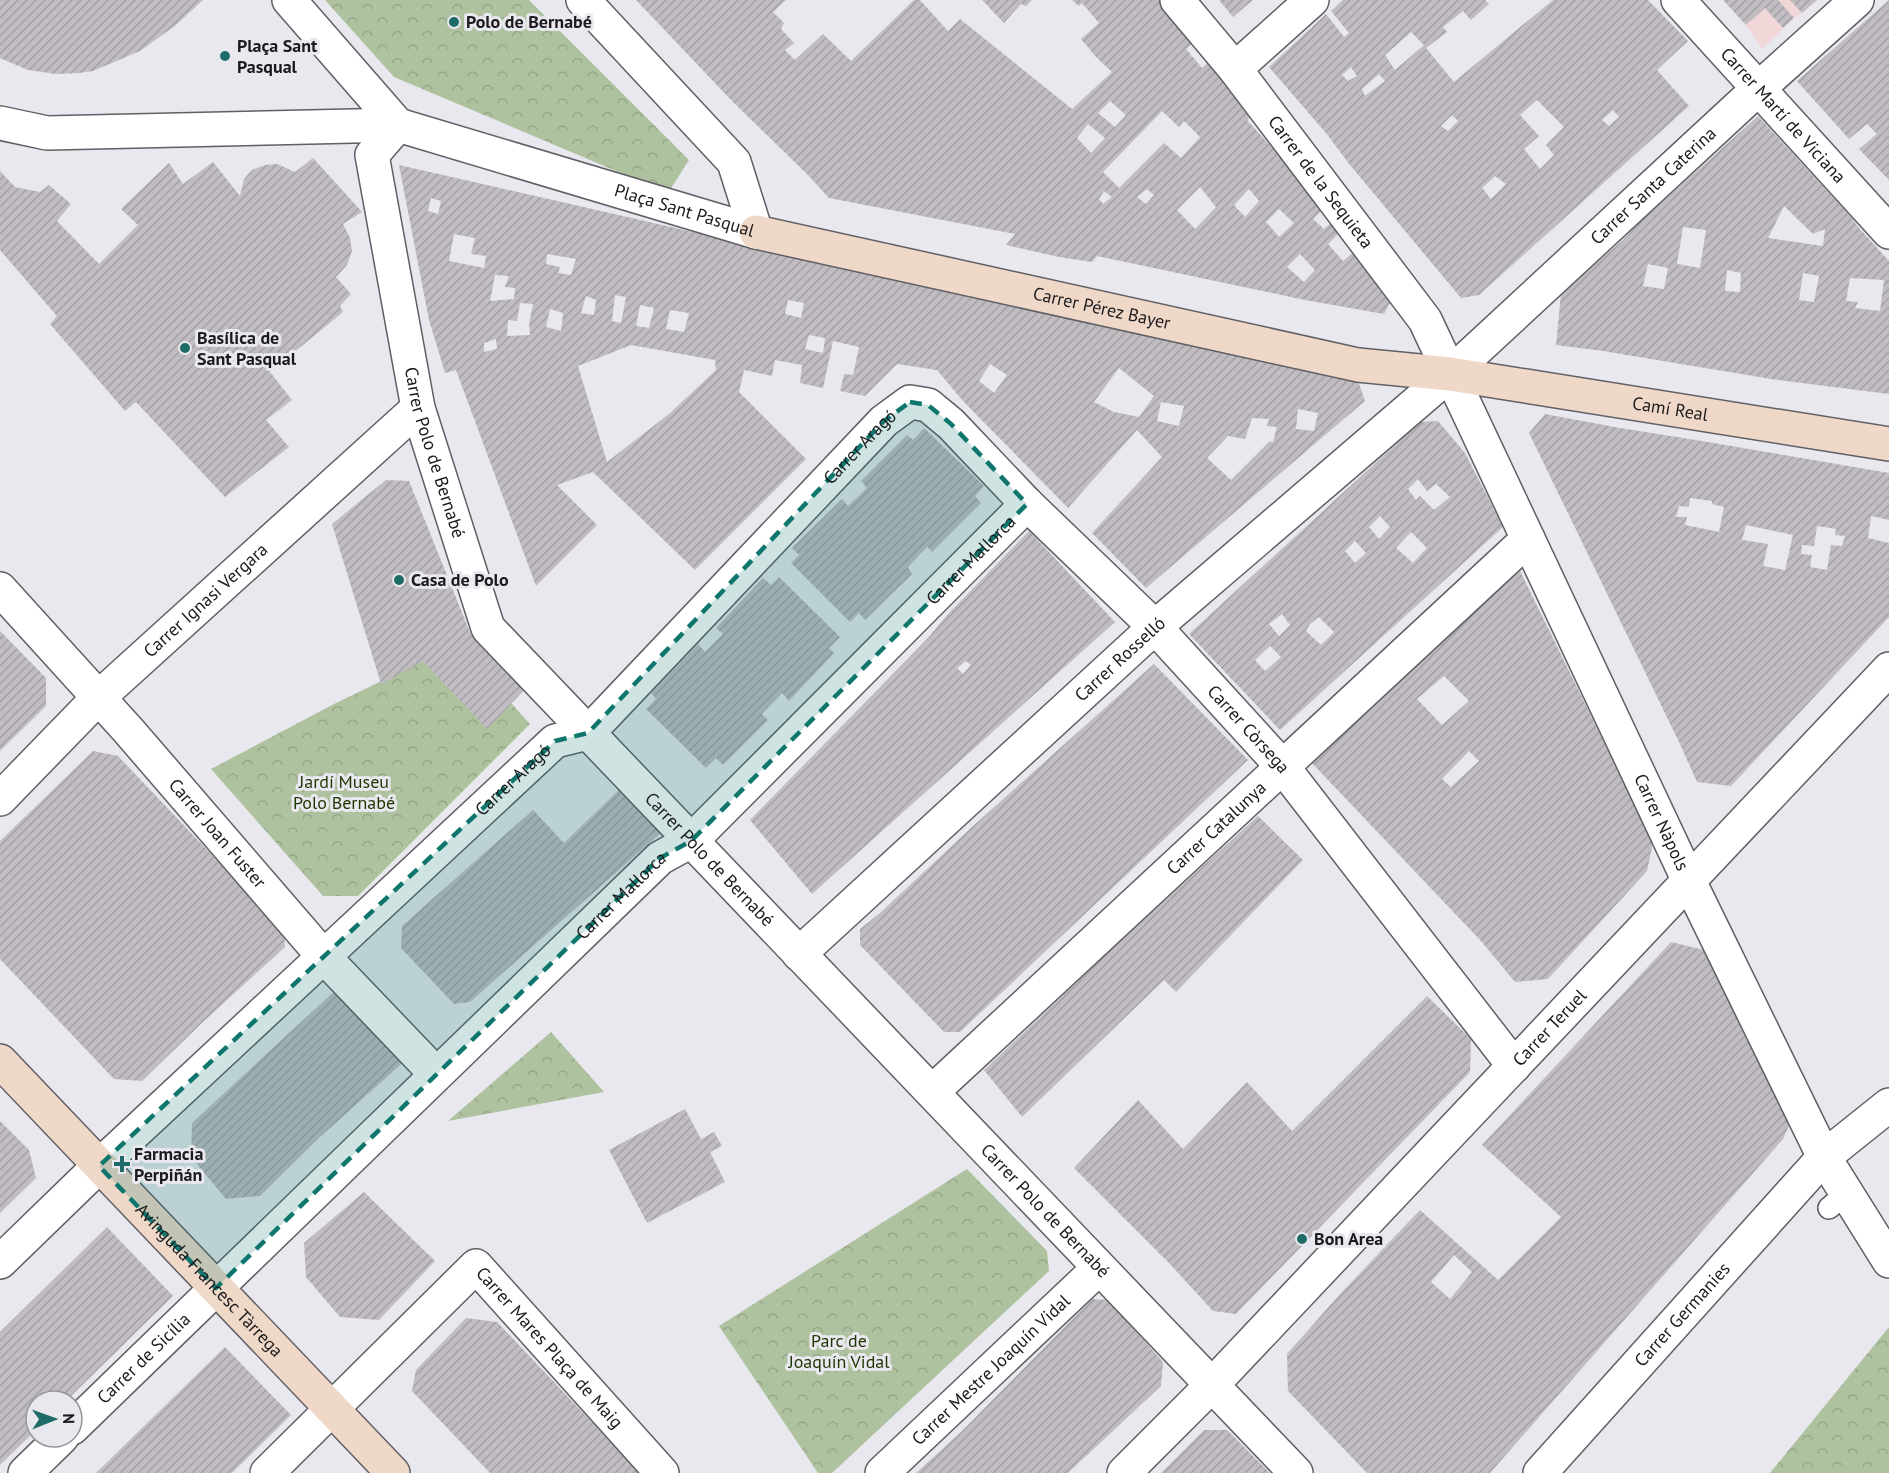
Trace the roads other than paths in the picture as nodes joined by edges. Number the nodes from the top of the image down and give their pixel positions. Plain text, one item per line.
1 (289, 0) edge
2 (583, 0) edge
3 (1177, 0) edge
4 (1312, 0) edge
5 (1678, 0) edge
6 (1857, 0) edge
7 (1235, 69) junction
8 (1759, 88) junction
9 (0, 123) edge
10 (398, 125) junction
11 (756, 232) junction
12 (1889, 232) edge
13 (1450, 374) junction
14 (418, 408) junction
15 (951, 424) joint
16 (1889, 444) edge
17 (1027, 504) junction
18 (1528, 539) junction
19 (0, 589) edge
20 (1155, 627) junction
21 (1889, 669) edge
22 (98, 698) junction
23 (588, 733) junction
24 (1282, 766) junction
25 (0, 799) edge
26 (691, 841) junction
27 (1689, 881) junction
28 (799, 954) junction
29 (324, 957) junction
30 (0, 1061) edge
31 (1514, 1066) junction
32 (436, 1074) junction
33 (932, 1092) junction
34 (1889, 1105) edge
35 (1824, 1157) junction
36 (99, 1166) junction
37 (1889, 1261) edge
38 (0, 1262) edge
39 (1099, 1268) junction
40 (216, 1288) junction
41 (1212, 1386) junction
42 (332, 1410) junction
43 (84, 1416) edge
44 (50, 1449) edge
45 (25, 1473) edge
46 (267, 1473) edge
47 (393, 1473) edge
48 (662, 1473) edge
49 (882, 1473) edge
50 (1124, 1473) edge
51 (1296, 1473) edge
52 (1540, 1473) edge

1 - 10 street
2 - 11 street, Plaça Sant Pasqual
3 - 7 street, Carrer de la Sequieta
4 - 7 street
5 - 8 street, Carrer Martí de Viciana
6 - 8 street, Carrer Santa Caterina
7 - 13 street, Carrer de la Sequieta
8 - 12 street, Carrer Martí de Viciana
8 - 13 street, Carrer Santa Caterina
9 - 10 street, Plaça Sant Pasqual
10 - 11 street, Plaça Sant Pasqual
10 - 14 street, Carrer Polo de Bernabé
11 - 13 street, Carrer Pérez Bayer
13 - 16 street, Camí Real
13 - 18 street, Carrer Nàpols
13 - 20 street, Carrer Rosselló
14 - 22 street, Carrer Ignasi Vergara
14 - 23 street, Carrer Polo de Bernabé
15 - 17 street, Carrer Còrsega
15 - 23 street, Carrer Aragó
17 - 20 street, Carrer Còrsega
17 - 26 street, Carrer Mallorca
18 - 24 street, Carrer Catalunya
18 - 27 street, Carrer Nàpols
19 - 22 street, Carrer Joan Fuster
20 - 24 street, Carrer Còrsega
20 - 28 street, Carrer Rosselló
21 - 27 street, Carrer Teruel
22 - 25 street, Carrer Ignasi Vergara
22 - 29 street, Carrer Joan Fuster
23 - 26 street, Carrer Polo de Bernabé
23 - 29 street, Carrer Aragó
24 - 31 street, Carrer Còrsega
24 - 33 street, Carrer Catalunya
26 - 28 street, Carrer Polo de Bernabé
26 - 32 street, Carrer Mallorca
27 - 31 street, Carrer Teruel
27 - 35 street, Carrer Nàpols
28 - 33 street, Carrer Polo de Bernabé
29 - 32 street, Carrer Joan Fuster
29 - 36 street, Carrer Aragó
30 - 36 street, Avinguda Francesc Tàrrega
31 - 41 street, Carrer Teruel
32 - 40 street, Carrer Mallorca
33 - 39 street, Carrer Polo de Bernabé
34 - 35 street, Carrer Germanies
35 - 37 street, Carrer Nàpols
35 - 52 street, Carrer Germanies
36 - 38 street, Carrer Aragó
36 - 40 street, Avinguda Francesc Tàrrega
39 - 41 street, Carrer Polo de Bernabé
39 - 49 street, Carrer Mestre Joaquín Vidal
40 - 42 street, Avinguda Francesc Tàrrega
40 - 43 street, Carrer de Sicília
41 - 50 street, Carrer Teruel
41 - 51 street, Carrer Polo de Bernabé
42 - 46 street
42 - 47 street, Avinguda Francesc Tàrrega
42 - 48 street, Carrer Mares Plaça de Maig
44 - 45 street

